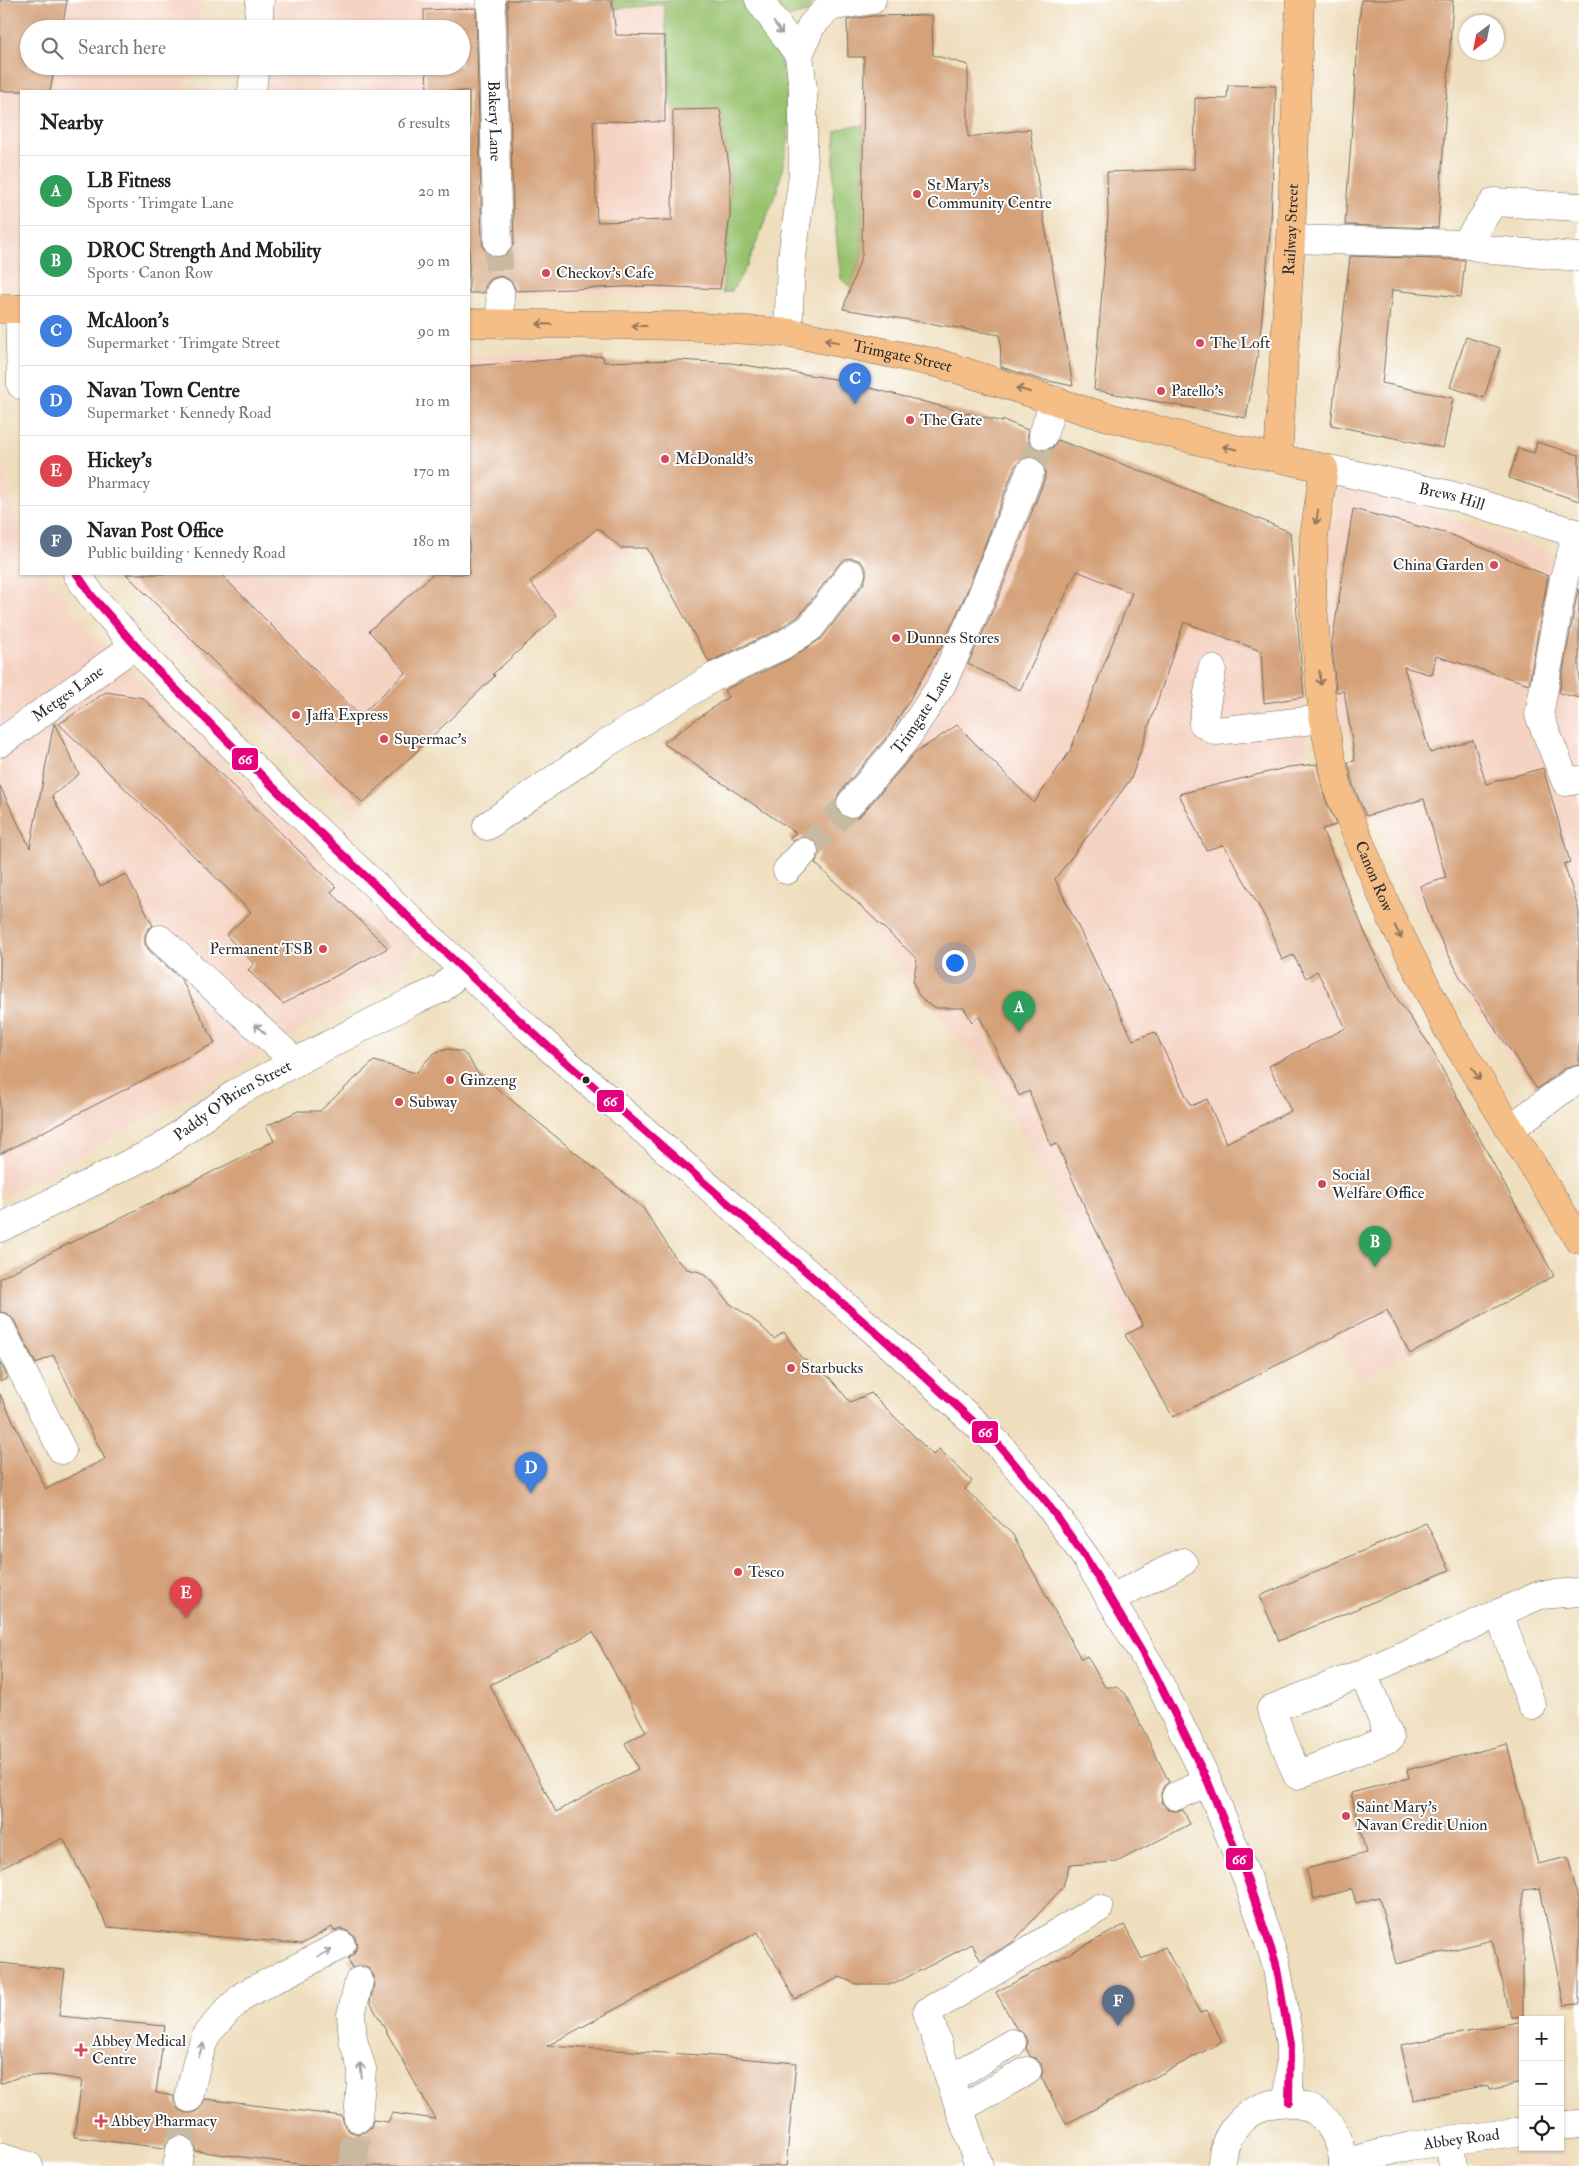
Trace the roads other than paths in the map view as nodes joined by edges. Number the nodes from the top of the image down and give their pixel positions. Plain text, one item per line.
1 (260, 0) edge
2 (491, 0) edge
3 (759, 0) edge
4 (872, 0) edge
5 (1300, 0) edge
6 (259, 20) edge
7 (798, 55) junction
8 (253, 75) edge
9 (252, 90) edge
10 (1579, 207) edge
11 (1291, 239) junction
12 (498, 242) tunnel mouth
13 (1465, 244) junction
14 (1579, 257) edge
15 (500, 292) tunnel mouth
16 (13, 309) edge
17 (470, 323) edge
18 (501, 324) junction
19 (788, 333) junction
20 (20, 376) edge
21 (1054, 400) junction
22 (1043, 435) tunnel mouth
23 (1278, 458) junction
24 (1324, 468) junction
25 (1030, 472) tunnel mouth
26 (1578, 534) edge
27 (851, 574) dead end
28 (78, 575) edge
29 (135, 646) junction
30 (1212, 669) dead end
31 (1324, 719) junction
32 (0, 743) edge
33 (1579, 780) edge
34 (851, 803) tunnel mouth
35 (487, 826) dead end
36 (160, 939) dead end
37 (463, 969) junction
38 (296, 1062) junction
39 (1579, 1080) edge
40 (1511, 1128) junction
41 (0, 1228) edge
42 (1579, 1240) edge
43 (0, 1328) edge
44 (62, 1450) dead end
45 (1183, 1562) dead end
46 (1579, 1592) edge
47 (1110, 1598) junction
48 (1499, 1613) junction
49 (1363, 1673) dead end
50 (1532, 1706) dead end
51 (1208, 1782) junction
52 (1176, 1796) dead end
53 (1099, 1908) dead end
54 (341, 1945) dead end
55 (358, 1981) dead end
56 (1012, 2043) dead end
57 (1028, 2071) dead end
58 (950, 2079) junction
59 (189, 2098) tunnel mouth
60 (1289, 2102) junction
61 (961, 2108) junction
62 (358, 2118) tunnel mouth
63 (1579, 2124) edge
64 (1564, 2126) edge
65 (1519, 2132) edge
66 (1451, 2153) edge
67 (0, 2157) edge
68 (1343, 2164) edge
69 (29, 2166) edge
70 (980, 2166) edge
71 (1222, 2166) edge

1 - 6 street
2 - 12 street, Bakery Lane
3 -> 7 street
4 - 7 street
5 - 11 main road, Railway Street
7 - 19 street
8 - 9 street
10 - 13 street
11 - 13 street
11 - 23 main road, Railway Street
13 - 14 street
15 - 18 street
16 - 20 street
17 - 18 main road, Trimgate Street
19 -> 18 main road, Trimgate Street
21 -> 19 main road, Trimgate Street
21 - 22 street
23 -> 21 main road, Trimgate Street
23 - 24 main road, Trimgate Street
24 - 26 street, Brews Hill
24 -> 31 main road, Canon Row
25 - 34 street, Trimgate Lane
26 - 33 street
27 - 35 street
28 - 29 street
29 - 32 street, Metges Lane
29 - 37 street
30 - 31 street
31 -> 40 main road, Canon Row
38 -> 36 street
37 - 38 street, Paddy O'Brien Street
37 - 47 street
38 - 41 street, Paddy O'Brien Street
39 - 40 street
40 - 42 main road, Canon Row
43 - 44 street
45 - 47 street
46 - 48 street
47 - 51 street
48 - 49 street
48 - 50 street
51 - 52 street
51 - 60 street
53 - 58 street
59 -> 54 street
62 -> 55 street
56 - 58 street
57 - 61 street
58 - 61 street
60 - 68 street
60 - 71 street
61 - 70 street
63 - 64 street
65 - 66 street, Abbey Road
66 - 68 street, Abbey Road
67 - 69 street

